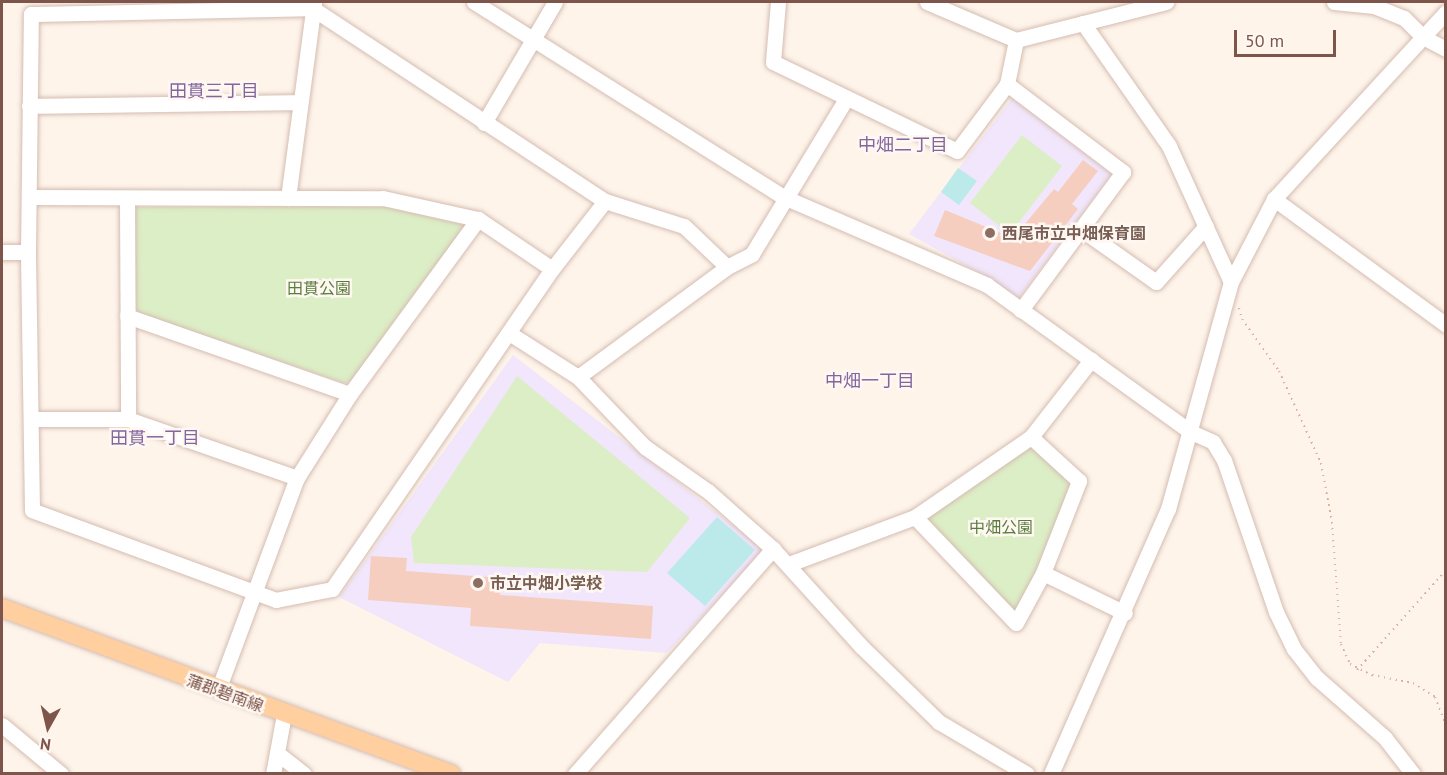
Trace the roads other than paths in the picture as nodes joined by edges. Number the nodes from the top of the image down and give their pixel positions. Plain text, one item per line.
1 (474, 2) edge
2 (555, 2) edge
3 (778, 2) edge
4 (927, 2) edge
5 (1101, 2) edge
6 (1158, 2) edge
7 (1334, 2) edge
8 (313, 5) edge
9 (1114, 12) junction
10 (1446, 12) edge
11 (1083, 23) junction
12 (1424, 37) junction
13 (534, 38) junction
14 (1016, 40) junction
15 (1446, 49) edge
16 (1007, 84) junction
17 (846, 99) junction
18 (300, 102) junction
19 (29, 106) junction
20 (484, 123) junction
21 (30, 197) junction
22 (784, 197) junction
23 (288, 198) junction
24 (1274, 199) junction
25 (127, 200) junction
26 (605, 201) junction
27 (478, 219) junction
28 (1206, 226) junction
29 (1081, 229) junction
30 (2, 252) edge
31 (28, 252) junction
32 (727, 267) junction
33 (552, 269) junction
34 (1231, 282) junction
35 (1021, 310) junction
36 (127, 316) junction
37 (1443, 318) edge
38 (509, 333) junction
39 (1091, 360) junction
40 (578, 377) junction
41 (350, 394) junction
42 (31, 419) junction
43 (128, 419) junction
44 (1191, 432) junction
45 (1031, 437) junction
46 (297, 478) junction
47 (915, 517) junction
48 (773, 549) junction
49 (789, 564) junction
50 (1043, 573) junction
51 (256, 592) junction
52 (2, 608) edge
53 (1125, 613) junction
54 (218, 690) junction
55 (284, 714) junction
56 (2, 725) edge
57 (276, 753) junction
58 (61, 774) edge
59 (273, 774) edge
60 (304, 774) edge
61 (451, 774) edge
62 (575, 774) edge
63 (1027, 774) edge
64 (1051, 774) edge
65 (1413, 774) edge

1 - 13 street
2 - 13 street
3 - 17 street
4 - 14 street
5 - 9 street
6 - 9 street
7 - 12 street
8 - 18 street
8 - 19 street
8 - 20 street
9 - 11 street
10 - 12 street
11 - 14 street
11 - 28 street
12 - 15 street
12 - 24 street
13 - 20 street
13 - 22 street
14 - 16 street
16 - 17 street
16 - 29 street
17 - 22 street
18 - 19 street
18 - 23 street
19 - 21 street
20 - 26 street
21 - 25 street
21 - 31 street
22 - 32 street
22 - 35 street
23 - 25 street
23 - 27 street
24 - 34 street
24 - 37 street
25 - 36 street
26 - 32 street
26 - 33 street
27 - 33 street
27 - 41 street
28 - 29 street
28 - 34 street
29 - 35 street
30 - 31 street
31 - 42 street
32 - 40 street
33 - 38 street
34 - 44 street
35 - 39 street
36 - 41 street
36 - 43 street
38 - 40 street
38 - 51 street
39 - 44 street
39 - 45 street
40 - 48 street
41 - 46 street
42 - 43 street
42 - 51 street
43 - 46 street
44 - 53 street
44 - 65 street
45 - 47 street
45 - 50 street
46 - 51 street
47 - 49 street
47 - 50 street
48 - 49 street
48 - 62 street
49 - 63 street
50 - 53 street
51 - 54 street
52 - 54 main road, 蒲郡碧南線
53 - 64 street
54 - 55 main road, 蒲郡碧南線
55 - 57 street
55 - 61 main road, 蒲郡碧南線
56 - 58 street
57 - 59 street
57 - 60 street

